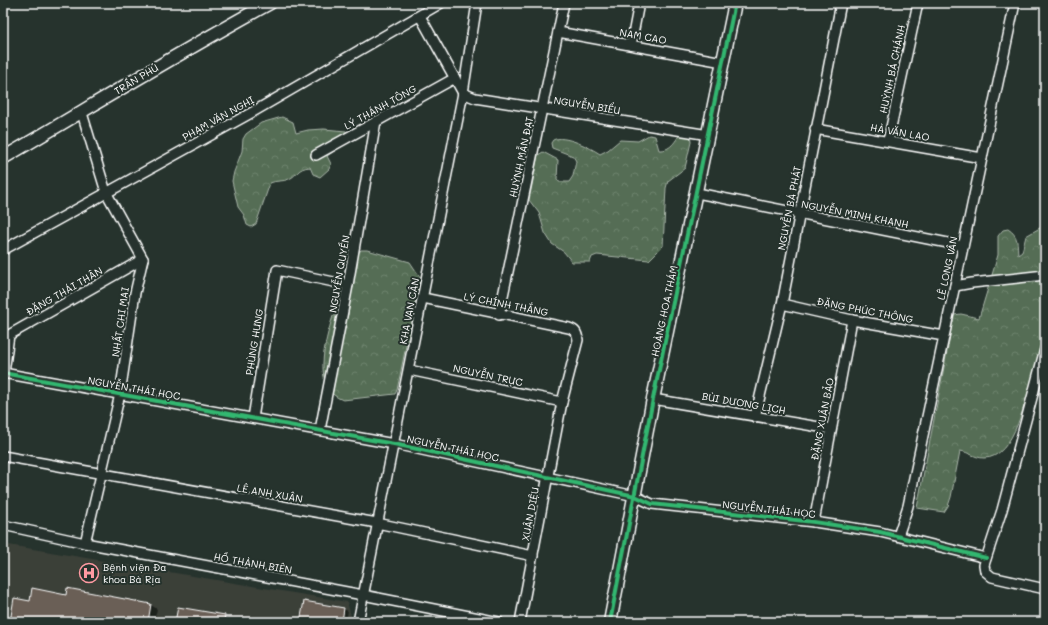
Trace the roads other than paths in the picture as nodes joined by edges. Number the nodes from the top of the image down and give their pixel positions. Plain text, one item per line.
1 (270, 3) edge
2 (442, 3) edge
3 (477, 3) edge
4 (564, 3) edge
5 (638, 3) edge
6 (735, 3) edge
7 (841, 3) edge
8 (918, 3) edge
9 (1015, 3) edge
10 (420, 16) junction
11 (558, 32) junction
12 (631, 45) junction
13 (723, 62) junction
14 (456, 78) junction
15 (463, 93) junction
16 (542, 108) junction
17 (82, 113) junction
18 (376, 121) junction
19 (815, 129) junction
20 (709, 135) junction
21 (888, 141) junction
22 (316, 156) dead end
23 (3, 158) edge
24 (982, 158) junction
25 (106, 192) junction
26 (696, 193) junction
27 (799, 215) junction
28 (964, 246) junction
29 (3, 250) edge
30 (142, 259) junction
31 (1045, 275) edge
32 (348, 285) junction
33 (955, 286) junction
34 (423, 298) junction
35 (782, 304) junction
36 (499, 315) junction
37 (852, 320) junction
38 (944, 336) junction
39 (578, 340) joint
40 (1045, 349) edge
41 (409, 370) junction
42 (3, 373) edge
43 (120, 394) junction
44 (653, 399) junction
45 (562, 402) junction
46 (755, 417) junction
47 (253, 418) junction
48 (831, 429) junction
49 (320, 430) junction
50 (394, 444) junction
51 (3, 456) edge
52 (101, 474) junction
53 (548, 477) junction
54 (634, 496) junction
55 (814, 522) junction
56 (377, 523) junction
57 (3, 525) edge
58 (898, 536) junction
59 (85, 543) junction
60 (533, 556) junction
61 (986, 558) junction
62 (1045, 589) edge
63 (363, 595) junction
64 (358, 622) edge
65 (499, 622) edge
66 (520, 622) edge
67 (610, 622) edge

1 - 17 street, TRẦN PHÚ
2 - 10 street, PHẠM VĂN NGHỊ
3 - 15 street, KHA VẠN CÂN
4 - 11 street, HUỲNH MẪN ĐẠT
5 - 12 street
6 - 13 street, HOÀNG HOA THÁM
7 - 19 street, NGUYỄN BÁ PHÁT
8 - 21 street, HUỲNH BÁ CHÁNH
9 - 24 street, LÊ LONG VÂN
10 - 14 street
10 - 25 street, PHẠM VĂN NGHỊ
11 - 12 street, NAM CAO
11 - 16 street, HUỲNH MẪN ĐẠT
12 - 13 street, NAM CAO
13 - 20 street, HOÀNG HOA THÁM
14 - 15 street
14 - 18 street, LÝ THÁNH TÔNG
15 - 16 street, NGUYỄN BIỂU
15 - 34 street, KHA VẠN CÂN
16 - 20 street, NGUYỄN BIỂU
16 - 36 street, HUỲNH MẪN ĐẠT
17 - 23 street, TRẦN PHÚ
17 - 25 street
18 - 22 street, LÝ THÁNH TÔNG
18 - 32 street, NGUYỄN QUYỀN
19 - 21 street, HÀ VĂN LAO
19 - 27 street, NGUYỄN BÁ PHÁT
20 - 26 street, HOÀNG HOA THÁM
21 - 24 street, HÀ VĂN LAO
24 - 28 street, LÊ LONG VÂN
25 - 29 street, PHẠM VĂN NGHỊ
25 - 30 street
26 - 27 street, NGUYỄN MINH KHANH
26 - 44 street, HOÀNG HOA THÁM
27 - 28 street, NGUYỄN MINH KHANH
27 - 35 street, NGUYỄN BÁ PHÁT
28 - 33 street, LÊ LONG VÂN
30 - 42 street, ĐẶNG THÁI THÂN
30 - 43 street, NHẤT CHI MAI
31 - 33 street
32 - 47 street, PHÙNG HƯNG
32 - 49 street, NGUYỄN QUYỀN
33 - 38 street, LÊ LONG VÂN
34 - 36 street, LÝ CHÍNH THẮNG
34 - 41 street, KHA VẠN CÂN
35 - 37 street, ĐẶNG PHÚC THÔNG
35 - 46 street, NGUYỄN BÁ PHÁT
36 - 39 street, LÝ CHÍNH THẮNG
37 - 38 street, ĐẶNG PHÚC THÔNG
37 - 48 street, ĐẶNG XUÂN BẢO
38 - 58 street, LÊ LONG VÂN
39 - 45 street, XUÂN DIỆU
40 - 61 street
41 - 45 street, NGUYỄN TRỰC
41 - 50 street, KHA VẠN CÂN
42 - 43 street, NGUYỄN THÁI HỌC
43 - 47 street, NGUYỄN THÁI HỌC
43 - 52 street, NHẤT CHI MAI
44 - 46 street, BÙI DƯƠNG LỊCH
44 - 54 street, HOÀNG HOA THÁM
45 - 53 street, XUÂN DIỆU
46 - 48 street, BÙI DƯƠNG LỊCH
47 - 49 street, NGUYỄN THÁI HỌC
48 - 55 street, ĐẶNG XUÂN BẢO
49 - 50 street, NGUYỄN THÁI HỌC
50 - 53 street, NGUYỄN THÁI HỌC
50 - 56 street, KHA VẠN CÂN
51 - 52 street, LÊ ANH XUÂN
52 - 56 street, LÊ ANH XUÂN
52 - 59 street, NHẤT CHI MAI
53 - 54 street, NGUYỄN THÁI HỌC
53 - 60 street, XUÂN DIỆU
54 - 55 street, NGUYỄN THÁI HỌC
54 - 67 street, HOÀNG HOA THÁM
55 - 58 street, NGUYỄN THÁI HỌC
56 - 60 street, LÊ ANH XUÂN
56 - 63 street, KHA VẠN CÂN
57 - 59 street, HỒ THÀNH BIÊN
58 - 61 street, NGUYỄN THÁI HỌC
59 - 63 street, HỒ THÀNH BIÊN
60 - 66 street, XUÂN DIỆU
61 - 62 street
63 - 64 street, KHA VẠN CÂN
63 - 65 street, HỒ THÀNH BIÊN

